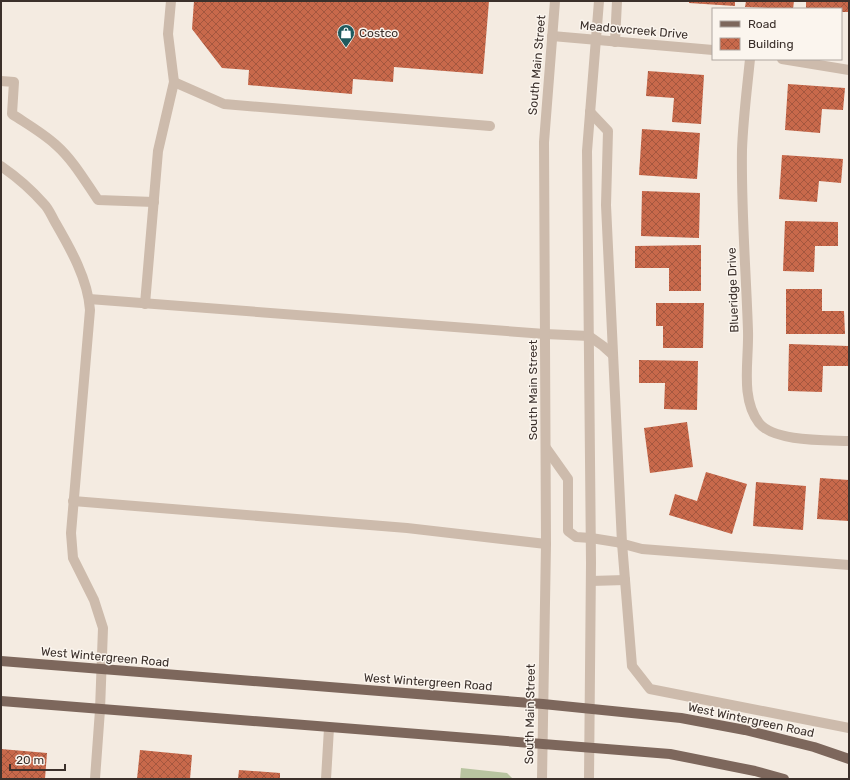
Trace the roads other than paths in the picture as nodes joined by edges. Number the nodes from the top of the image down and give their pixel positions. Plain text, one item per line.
1 (171, 1) edge
2 (555, 1) edge
3 (599, 1) edge
4 (617, 1) edge
5 (552, 36) junction
6 (596, 40) junction
7 (614, 42) junction
8 (712, 50) edge
9 (750, 60) edge
10 (788, 60) edge
11 (849, 70) edge
12 (1, 81) edge
13 (174, 82) junction
14 (590, 112) junction
15 (490, 126) dead end
16 (1, 166) edge
17 (154, 202) junction
18 (89, 299) junction
19 (145, 304) junction
20 (545, 334) junction
21 (589, 336) junction
22 (612, 355) junction
23 (849, 441) edge
24 (546, 448) junction
25 (73, 501) junction
26 (591, 538) junction
27 (622, 543) junction
28 (546, 544) junction
29 (849, 565) edge
30 (625, 580) junction
31 (591, 581) junction
32 (1, 661) edge
33 (101, 670) junction
34 (1, 702) edge
35 (543, 704) junction
36 (589, 709) junction
37 (100, 710) junction
38 (329, 728) junction
39 (849, 728) edge
40 (542, 744) junction
41 (589, 749) junction
42 (849, 759) edge
43 (95, 779) edge
44 (326, 779) edge
45 (542, 779) edge
46 (589, 779) edge
47 (784, 779) edge

1 - 13 street
2 - 5 street, South Main Street
3 - 6 street
4 - 7 street
5 - 6 street, Meadowcreek Drive
5 - 20 street, South Main Street
6 - 7 street, Meadowcreek Drive
6 - 14 street
7 - 8 street, Meadowcreek Drive
9 - 23 street, Blueridge Drive
10 - 11 street
12 - 17 street
13 - 15 street
13 - 17 street
14 - 21 street
14 - 22 street
16 - 18 street
17 - 19 street
18 - 19 street
18 - 25 street
19 - 20 street
20 - 21 street
20 - 24 street, South Main Street
21 - 22 street
21 - 26 street
22 - 27 street
24 - 26 street
24 - 28 street, South Main Street
25 - 28 street
25 - 33 street
26 - 27 street
26 - 31 street
27 - 29 street
27 - 30 street
28 - 35 street, South Main Street
30 - 31 street
30 - 39 street
31 - 36 street
32 - 33 main road, West Wintergreen Road
33 - 35 main road, West Wintergreen Road
33 - 37 street
34 - 37 main road
35 - 36 main road, West Wintergreen Road
35 - 40 street, South Main Street
36 - 41 street
36 - 42 main road, West Wintergreen Road
37 - 38 main road
37 - 43 street
38 - 40 main road
38 - 44 street
40 - 41 main road
40 - 45 street, South Main Street
41 - 46 street
41 - 47 main road

